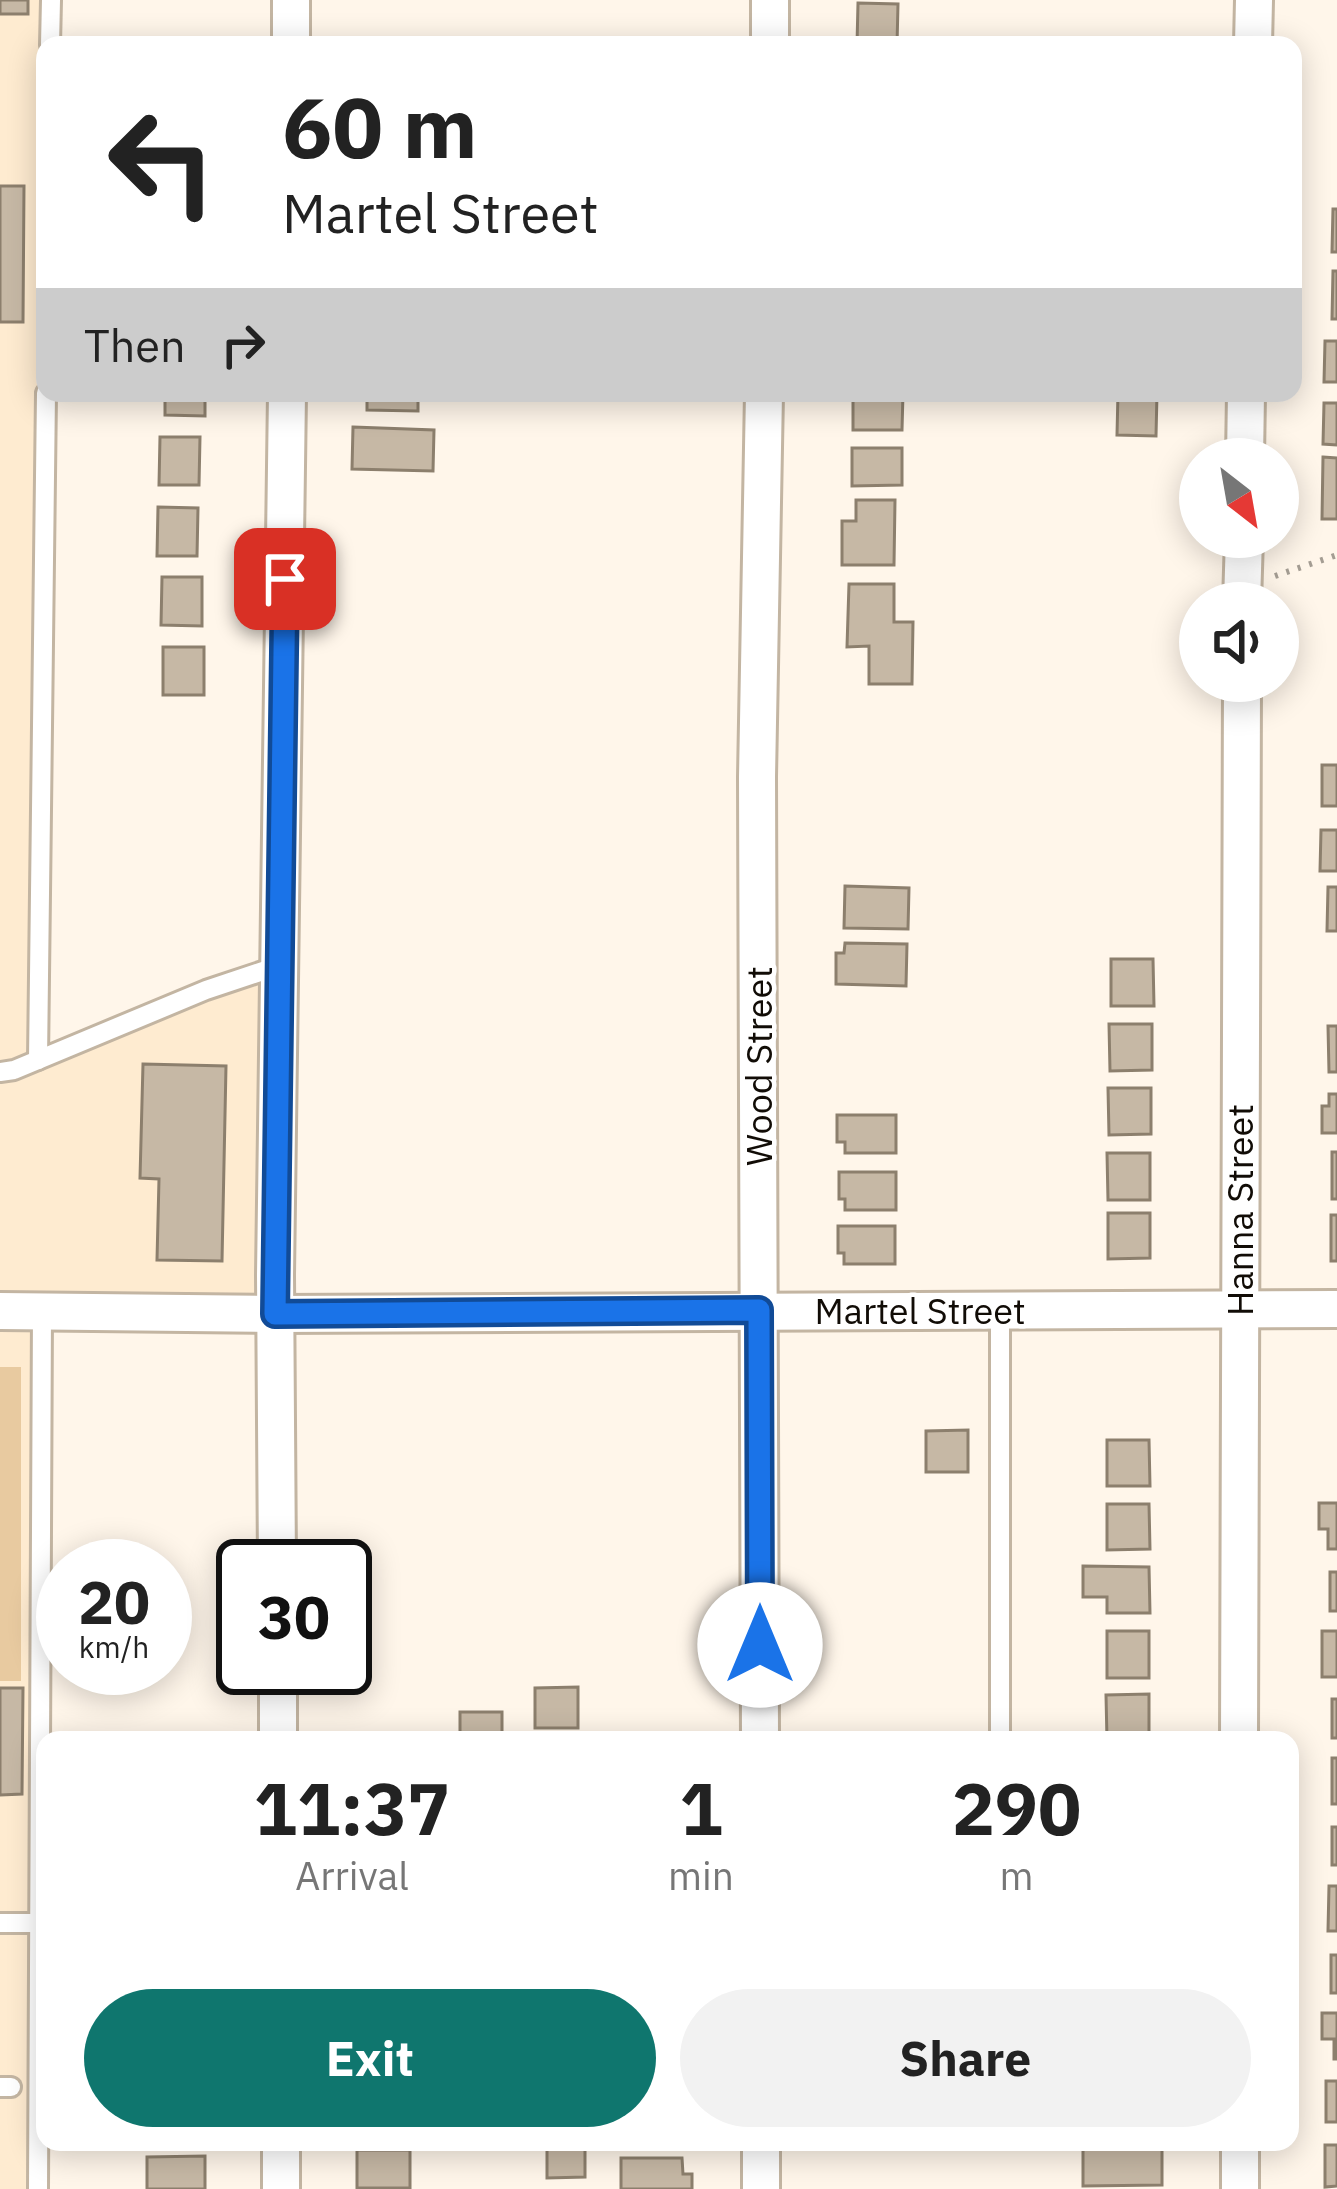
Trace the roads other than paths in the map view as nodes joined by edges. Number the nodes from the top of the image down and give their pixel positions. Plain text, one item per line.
1 (51, 0) edge
2 (291, 0) edge
3 (770, 0) edge
4 (1254, 0) edge
5 (50, 36) edge
6 (291, 36) edge
7 (770, 36) edge
8 (1253, 36) edge
9 (46, 402) edge
10 (287, 402) edge
11 (764, 402) edge
12 (1246, 402) edge
13 (1245, 438) edge
14 (1242, 702) edge
15 (281, 965) junction
16 (38, 1060) junction
17 (0, 1072) edge
18 (1238, 1309) junction
19 (1337, 1309) edge
20 (759, 1310) junction
21 (1000, 1310) junction
22 (0, 1311) edge
23 (42, 1311) junction
24 (275, 1314) junction
25 (277, 1539) edge
26 (278, 1695) edge
27 (41, 1731) edge
28 (278, 1731) edge
29 (760, 1731) edge
30 (1000, 1731) edge
31 (1239, 1731) edge
32 (0, 1923) edge
33 (36, 1923) edge
34 (38, 2151) edge
35 (281, 2151) edge
36 (761, 2151) edge
37 (1240, 2151) edge
38 (38, 2189) edge
39 (281, 2189) edge
40 (761, 2189) edge
41 (1240, 2189) edge

1 - 5 lane
2 - 6 street
3 - 7 street
4 - 8 street
9 - 16 lane
10 - 15 street
11 - 20 street, Wood Street
12 - 13 street
14 - 18 street, Hanna Street
15 - 16 lane
15 - 24 street
16 - 17 lane
18 - 19 street, Martel Street
18 - 21 street, Martel Street
18 - 31 street, Hanna Street
20 - 21 street, Martel Street
20 - 24 street, Martel Street
20 - 29 street, Wood Street
21 - 30 lane
22 - 23 street, Martel Street
23 - 24 street, Martel Street
23 - 27 lane
24 - 25 street
26 - 28 street
32 - 33 lane
34 - 38 lane
35 - 39 street
36 - 40 street
37 - 41 street

